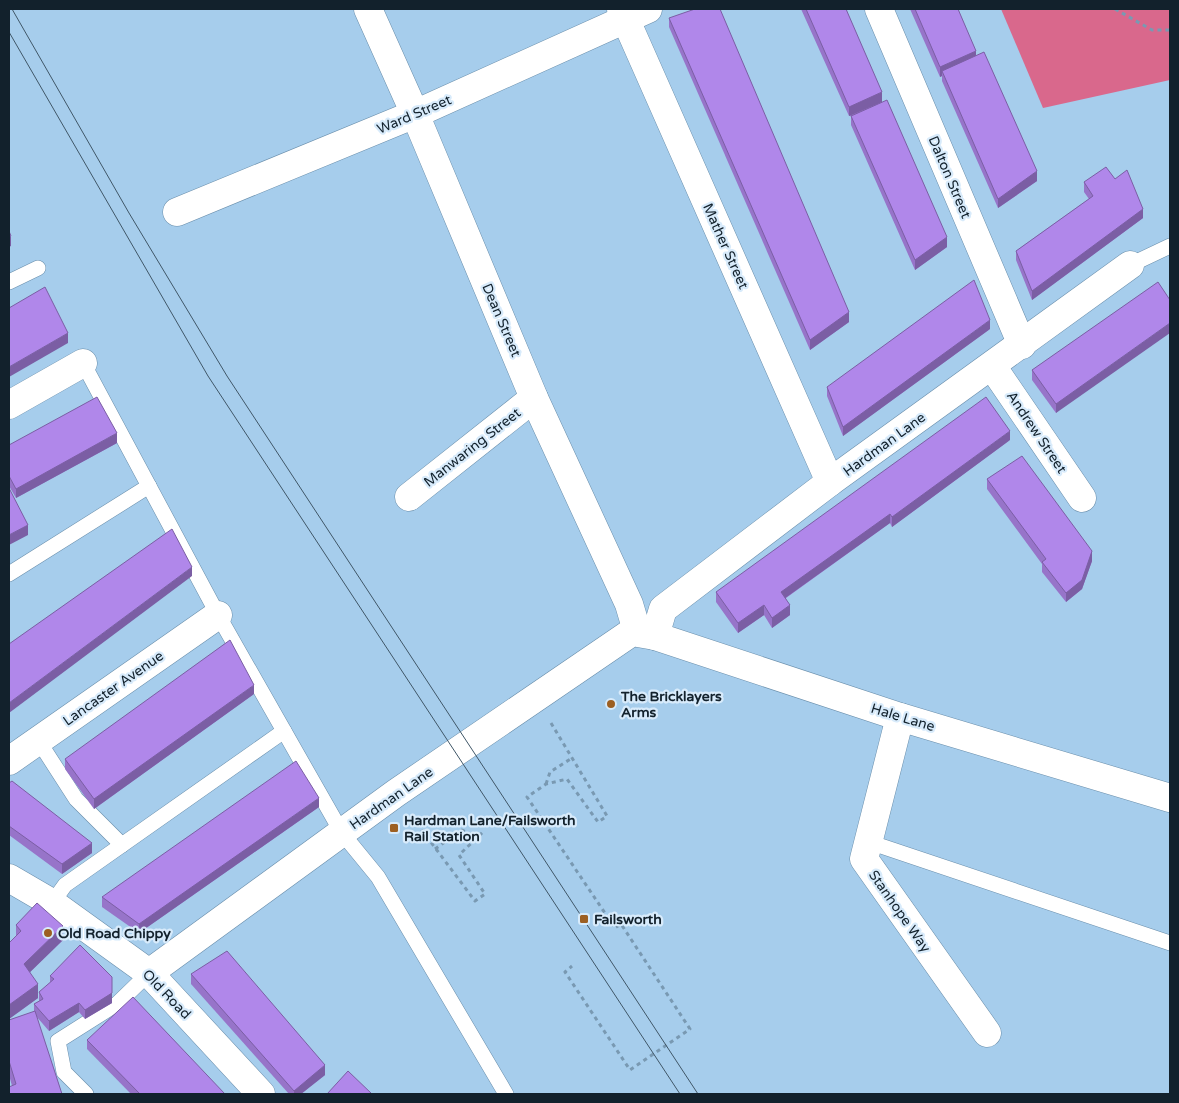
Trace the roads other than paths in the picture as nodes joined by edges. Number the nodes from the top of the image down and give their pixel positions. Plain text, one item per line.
1 (368, 9) edge
2 (879, 9) edge
3 (632, 12) edge
4 (415, 114) junction
5 (177, 212) dead end
6 (1170, 246) edge
7 (1130, 266) joint
8 (38, 268) dead end
9 (9, 282) edge
10 (1022, 345) junction
11 (83, 363) joint
12 (992, 366) junction
13 (534, 398) junction
14 (9, 406) edge
15 (830, 482) junction
16 (149, 486) junction
17 (409, 497) dead end
18 (1082, 498) dead end
19 (9, 574) edge
20 (218, 615) junction
21 (646, 634) junction
22 (900, 717) junction
23 (284, 731) junction
24 (38, 740) junction
25 (9, 761) edge
26 (1170, 798) edge
27 (342, 833) junction
28 (868, 842) junction
29 (122, 845) junction
30 (9, 878) edge
31 (52, 903) junction
32 (1170, 943) edge
33 (149, 973) junction
34 (987, 1033) dead end
35 (86, 1094) edge
36 (261, 1094) edge
37 (506, 1094) edge

1 - 4 street, Dean Street
2 - 10 street, Dalton Street
3 - 4 street, Ward Street
3 - 15 street, Mather Street
4 - 5 street, Ward Street
4 - 13 street, Dean Street
6 - 7 lane
7 - 10 street, Hardman Lane
8 - 9 lane
10 - 12 street, Hardman Lane
11 - 14 street
11 - 16 lane
12 - 15 street, Hardman Lane
12 - 18 street, Andrew Street
13 - 17 street, Manwaring Street
13 - 21 street, Dean Street
15 - 21 street, Hardman Lane
16 - 19 lane
16 - 20 lane
20 - 23 lane
20 - 24 street, Lancaster Avenue
21 - 22 street, Hale Lane
21 - 27 street, Hardman Lane
22 - 26 street, Hale Lane
22 - 28 street, Stanhope Way
23 - 27 lane
23 - 29 lane
24 - 25 street, Lancaster Avenue
24 - 29 lane
27 - 33 street, Hardman Lane
27 - 37 lane
28 - 32 lane
28 - 34 street, Stanhope Way
29 - 31 lane
30 - 31 street, Old Road
31 - 33 street, Old Road
33 - 35 lane
33 - 36 street, Old Road

